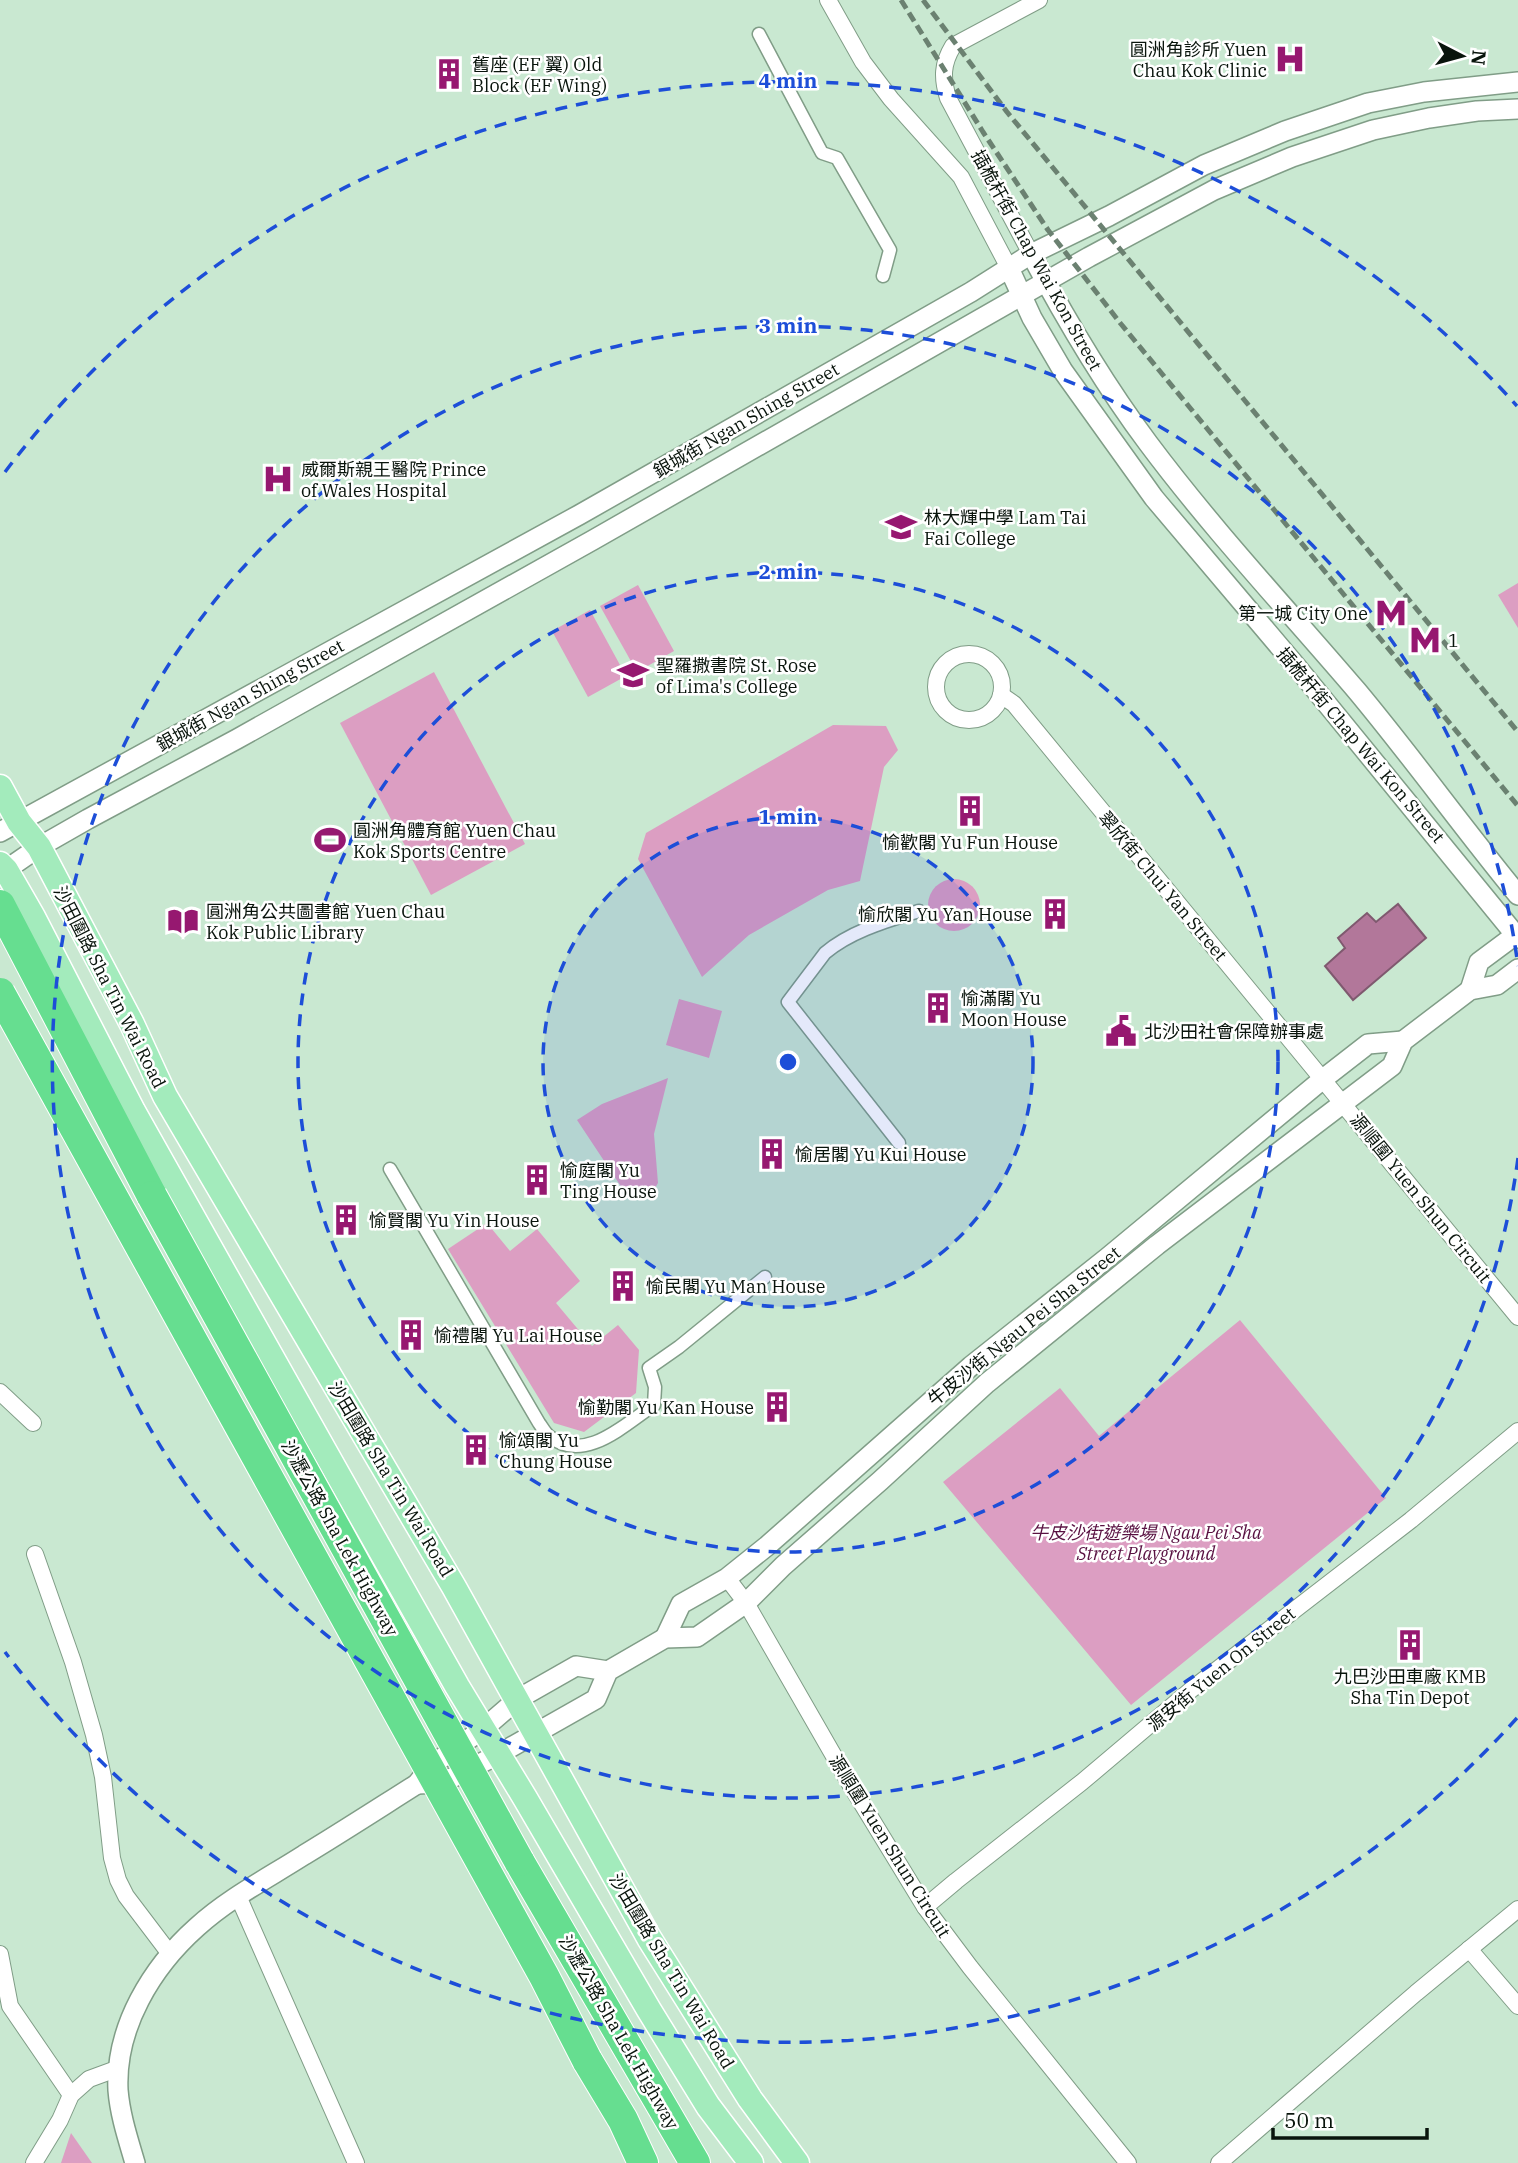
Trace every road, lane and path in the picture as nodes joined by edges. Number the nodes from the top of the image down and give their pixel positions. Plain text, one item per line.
1 (828, 0) edge
2 (1038, 0) edge
3 (759, 34) dead end
4 (1518, 82) edge
5 (1518, 109) edge
6 (1031, 254) junction
7 (1009, 268) junction
8 (883, 276) dead end
9 (1046, 282) junction
10 (1022, 295) junction
11 (1001, 695) junction
12 (0, 787) edge
13 (9, 827) edge
14 (39, 847) junction
15 (2, 870) edge
16 (1518, 895) edge
17 (0, 905) edge
18 (919, 911) dead end
19 (1517, 935) edge
20 (1518, 969) edge
21 (1470, 990) junction
22 (0, 993) edge
23 (1403, 1041) junction
24 (1324, 1079) junction
25 (1343, 1103) junction
26 (899, 1143) dead end
27 (390, 1169) dead end
28 (765, 1278) dead end
29 (1518, 1318) edge
30 (0, 1392) edge
31 (33, 1423) dead end
32 (1518, 1432) edge
33 (35, 1554) dead end
34 (727, 1578) junction
35 (746, 1603) junction
36 (665, 1638) junction
37 (608, 1671) junction
38 (518, 1699) junction
39 (483, 1729) junction
40 (536, 1732) junction
41 (499, 1754) junction
42 (417, 1784) junction
43 (238, 1896) junction
44 (925, 1907) junction
45 (1518, 1909) edge
46 (1469, 1950) junction
47 (0, 1954) edge
48 (170, 1954) junction
49 (1518, 2006) edge
50 (587, 2060) junction
51 (119, 2068) junction
52 (71, 2095) junction
53 (34, 2163) edge
54 (135, 2163) edge
55 (356, 2163) edge
56 (621, 2163) edge
57 (643, 2163) edge
58 (695, 2163) edge
59 (751, 2163) edge
60 (797, 2163) edge
61 (1128, 2163) edge
62 (1219, 2163) edge

1 - 7 street, 插桅杆街 Chap Wai Kon Street
2 - 6 street, 插桅杆街 Chap Wai Kon Street
3 - 8 street
4 - 6 street, 銀城街 Ngan Shing Street
5 - 9 street, 銀城街 Ngan Shing Street
6 - 7 street, 銀城街 Ngan Shing Street
6 - 9 street, 插桅杆街 Chap Wai Kon Street
7 - 10 street, 插桅杆街 Chap Wai Kon Street
7 - 13 street, 銀城街 Ngan Shing Street
9 - 10 street, 銀城街 Ngan Shing Street
9 - 16 street, 插桅杆街 Chap Wai Kon Street
10 - 14 street, 銀城街 Ngan Shing Street
10 - 19 street, 插桅杆街 Chap Wai Kon Street
11 - 11 street
11 - 24 street, 翠欣街 Chui Yan Street
12 - 13 main road, 沙田圍路 Sha Tin Wai Road
13 - 14 main road, 沙田圍路 Sha Tin Wai Road
14 - 15 street, 銀城街 Ngan Shing Street
14 - 38 main road, 沙田圍路 Sha Tin Wai Road
15 - 39 main road, 沙田圍路 Sha Tin Wai Road
17 - 58 highway, 沙瀝公路 Sha Lek Highway, bridge
18 - 26 street
19 - 21 street, 牛皮沙街 Ngau Pei Sha Street
20 - 21 street, 牛皮沙街 Ngau Pei Sha Street
21 - 23 street, 牛皮沙街 Ngau Pei Sha Street
22 - 50 highway, 沙瀝公路 Sha Lek Highway, bridge
23 - 24 street, 牛皮沙街 Ngau Pei Sha Street
23 - 25 street, 牛皮沙街 Ngau Pei Sha Street
24 - 25 street, 源順圍 Yuen Shun Circuit
24 - 34 street, 牛皮沙街 Ngau Pei Sha Street
25 - 29 street, 源順圍 Yuen Shun Circuit
25 - 35 street, 牛皮沙街 Ngau Pei Sha Street
27 - 28 street
30 - 31 street
32 - 44 street, 源安街 Yuen On Street
33 - 48 street
34 - 35 street, 源順圍 Yuen Shun Circuit
34 - 36 street, 牛皮沙街 Ngau Pei Sha Street
35 - 36 street, 牛皮沙街 Ngau Pei Sha Street
35 - 44 street, 源順圍 Yuen Shun Circuit
36 - 37 street, 牛皮沙街 Ngau Pei Sha Street
37 - 38 street
37 - 40 street
38 - 39 street
38 - 40 main road, 沙田圍路 Sha Tin Wai Road
39 - 41 main road, 沙田圍路 Sha Tin Wai Road
39 - 42 street
40 - 41 street
40 - 60 main road, 沙田圍路 Sha Tin Wai Road
41 - 42 street
41 - 59 main road, 沙田圍路 Sha Tin Wai Road
42 - 43 street
43 - 48 street
43 - 55 street
44 - 61 street, 源順圍 Yuen Shun Circuit
45 - 46 street
46 - 49 street
46 - 62 street
47 - 52 street
48 - 51 street
50 - 56 highway
50 - 57 highway, 沙瀝公路 Sha Lek Highway
51 - 52 street
51 - 54 street
52 - 53 street

